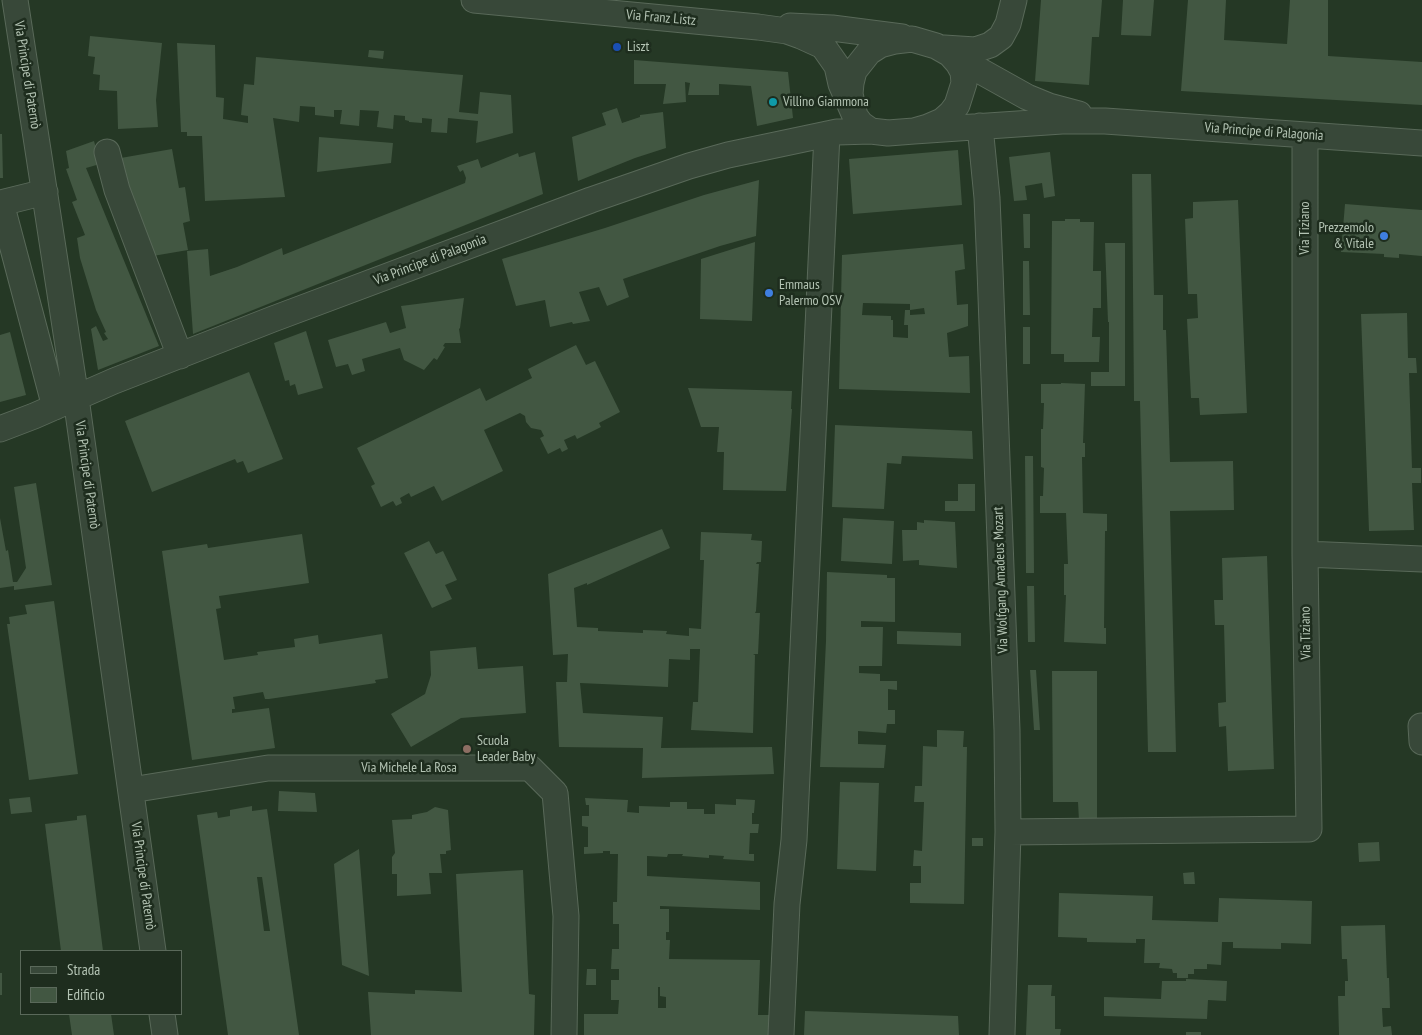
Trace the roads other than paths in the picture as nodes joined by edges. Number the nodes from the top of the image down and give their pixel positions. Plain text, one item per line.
1 (15, 0) edge
2 (474, 0) edge
3 (1014, 0) edge
4 (758, 27) junction
5 (912, 39) junction
6 (943, 50) junction
7 (1105, 121) junction
8 (863, 123) junction
9 (980, 126) junction
10 (914, 131) junction
11 (827, 134) junction
12 (1305, 136) junction
13 (1422, 143) edge
14 (107, 152) dead end
15 (45, 192) junction
16 (180, 356) junction
17 (66, 402) junction
18 (0, 429) edge
19 (1305, 554) junction
20 (1422, 559) edge
21 (1421, 726) edge
22 (1422, 742) edge
23 (131, 790) junction
24 (1008, 832) junction
25 (153, 950) edge
26 (162, 1015) edge
27 (165, 1035) edge
28 (564, 1035) edge
29 (781, 1035) edge
30 (1002, 1035) edge

1 - 15 street, Via Principe di Paternò
2 - 4 street, Via Franz Listz
3 - 6 street
4 - 5 street, Via Franz Listz
4 - 8 street, Via Franz Listz
5 - 6 street, Via Franz Listz
5 - 8 street
6 - 7 street, Via Principe di Palagonia
6 - 10 street
7 - 9 street, Via Principe di Palagonia
7 - 12 street, Via Principe di Palagonia
8 - 10 street, Via Principe di Palagonia
8 - 11 street, Via Principe di Palagonia
9 - 10 street, Via Principe di Palagonia
9 - 24 street, Via Wolfgang Amadeus Mozart
11 - 16 street, Via Principe di Palagonia
11 - 29 street
12 - 13 street, Via Principe di Palagonia
12 - 19 street, Via Tiziano
14 - 16 street
15 - 17 street, Via Principe di Paternò
15 - 17 street
16 - 17 street, Via Principe di Palagonia
17 - 18 street, Via Principe di Palagonia
17 - 23 street, Via Principe di Paternò
19 - 20 street
19 - 24 street, Via Tiziano
21 - 22 street
23 - 25 street, Via Principe di Paternò
23 - 28 street, Via Michele La Rosa
24 - 30 street, Via Wolfgang Amadeus Mozart
26 - 27 street

